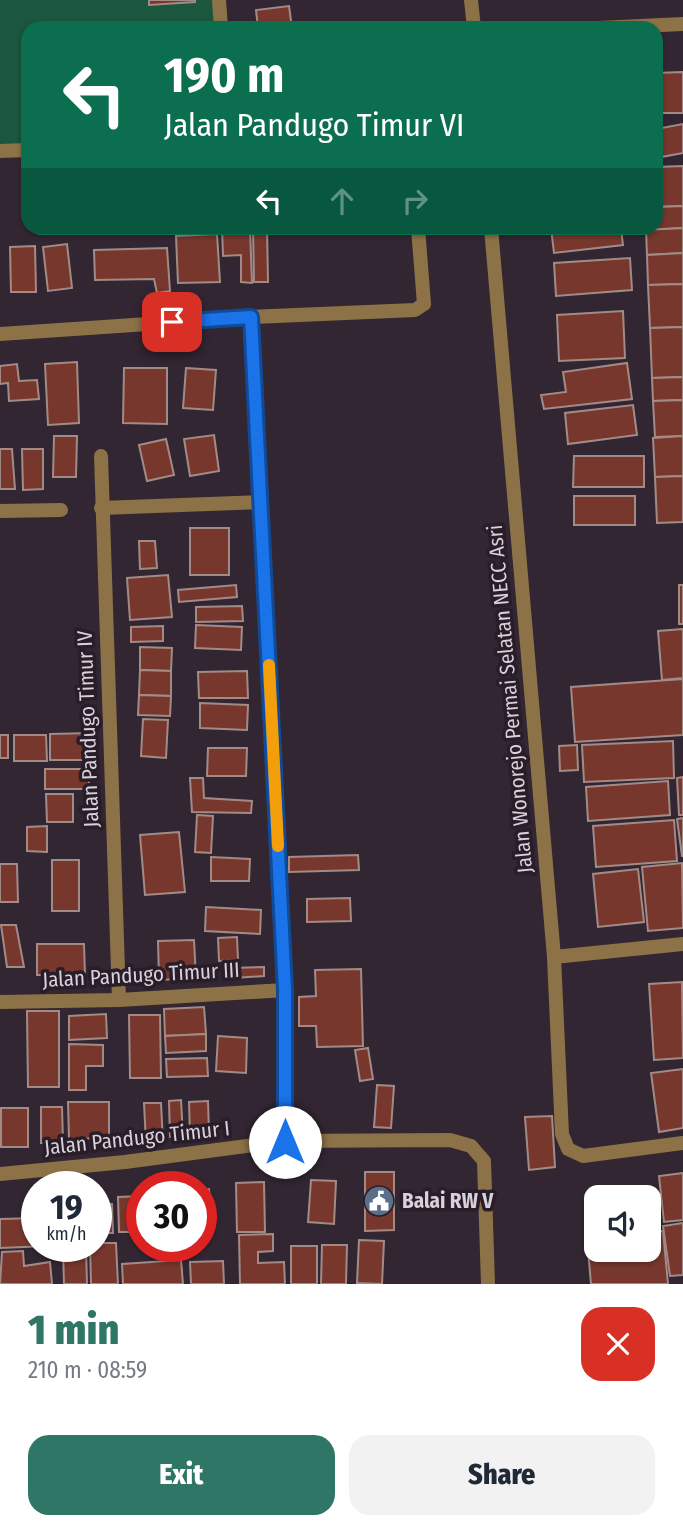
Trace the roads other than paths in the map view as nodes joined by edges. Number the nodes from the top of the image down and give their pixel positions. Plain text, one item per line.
1 (219, 0) edge
2 (471, 0) edge
3 (221, 21) edge
4 (473, 21) edge
5 (683, 23) edge
6 (663, 24) edge
7 (21, 150) edge
8 (0, 151) edge
9 (419, 235) edge
10 (492, 235) edge
11 (251, 317) junction
12 (0, 334) edge
13 (101, 456) dead end
14 (261, 502) junction
15 (101, 508) junction
16 (61, 510) dead end
17 (0, 512) edge
18 (683, 944) edge
19 (554, 957) junction
20 (285, 990) junction
21 (119, 1000) junction
22 (0, 1002) edge
23 (285, 1142) junction
24 (683, 1143) edge
25 (0, 1174) edge
26 (488, 1284) edge

1 - 3 street
2 - 4 street
5 - 6 street
7 - 8 street
9 - 11 street
10 - 19 street, Jalan Wonorejo Permai Selatan NECC Asri
11 - 12 street
11 - 14 street
13 - 15 street, Jalan Pandugo Timur IV
14 - 15 street
14 - 20 street
15 - 21 street, Jalan Pandugo Timur IV
16 - 17 street
18 - 19 street
19 - 24 street, Jalan Wonorejo Permai Selatan NECC Asri
20 - 21 street, Jalan Pandugo Timur III
20 - 23 street
21 - 22 street, Jalan Pandugo Timur III
23 - 25 street, Jalan Pandugo Timur I
23 - 26 street, Jalan Pandugo Timur I

